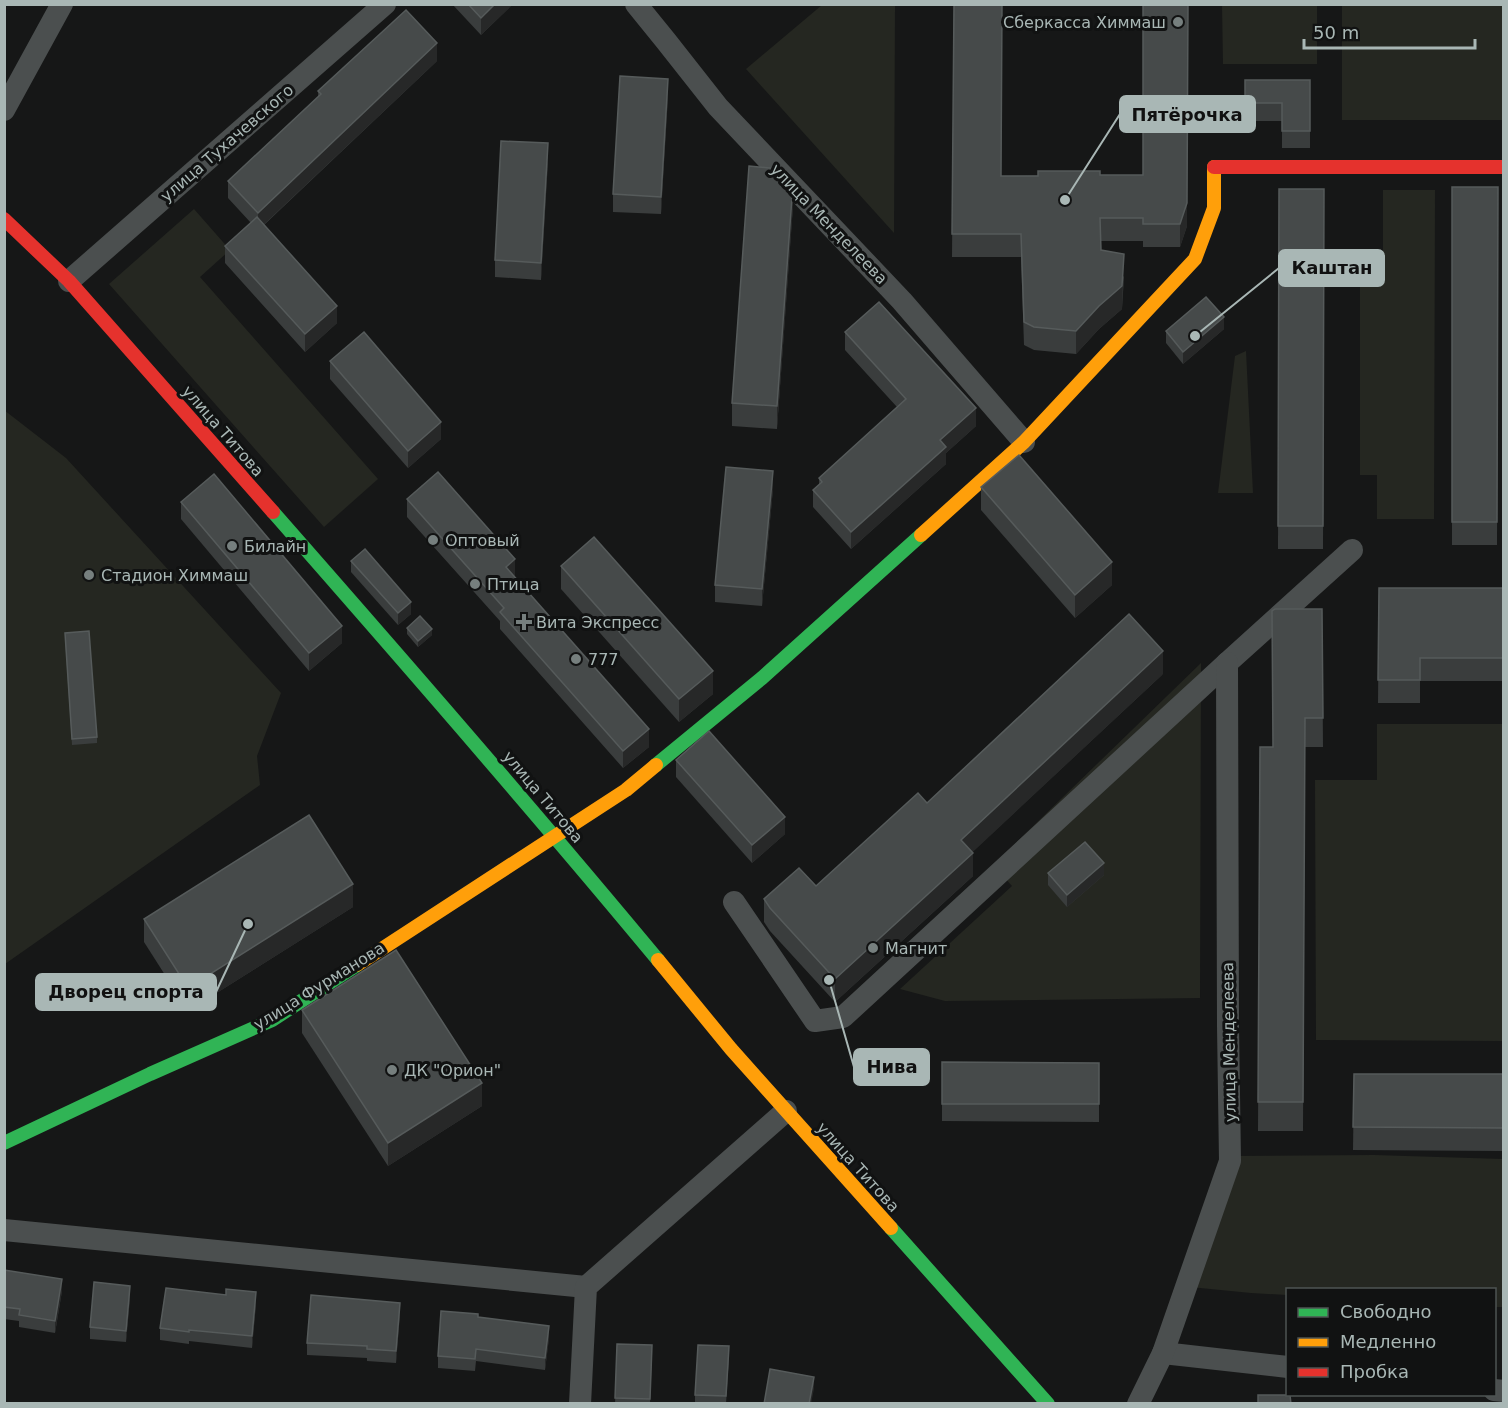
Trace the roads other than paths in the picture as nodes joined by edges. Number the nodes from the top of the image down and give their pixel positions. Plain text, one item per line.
1 (62, 4) edge
2 (385, 4) edge
3 (636, 4) edge
4 (4, 110) edge
5 (1503, 167) edge
6 (4, 219) edge
7 (69, 281) junction
8 (1024, 442) junction
9 (1352, 550) dead end
10 (1227, 663) junction
11 (555, 836) junction
12 (734, 902) dead end
13 (786, 1111) junction
14 (4, 1143) edge
15 (4, 1230) edge
16 (586, 1287) junction
17 (1163, 1353) junction
18 (1286, 1367) edge
19 (580, 1404) edge
20 (1048, 1404) edge
21 (1138, 1404) edge

1 - 4 street
2 - 7 street, улица Тухачевского
3 - 8 street, улица Менделеева
5 - 8 street, улица Фурманова
6 - 7 street, улица Титова
7 - 11 street, улица Титова
8 - 11 street, улица Фурманова
9 - 10 street
10 - 12 street
10 - 17 street, улица Менделеева
11 - 13 street, улица Титова
11 - 14 street, улица Фурманова
13 - 16 street
13 - 20 street, улица Титова
15 - 16 street
16 - 19 street
17 - 18 street
17 - 21 street, улица Менделеева

